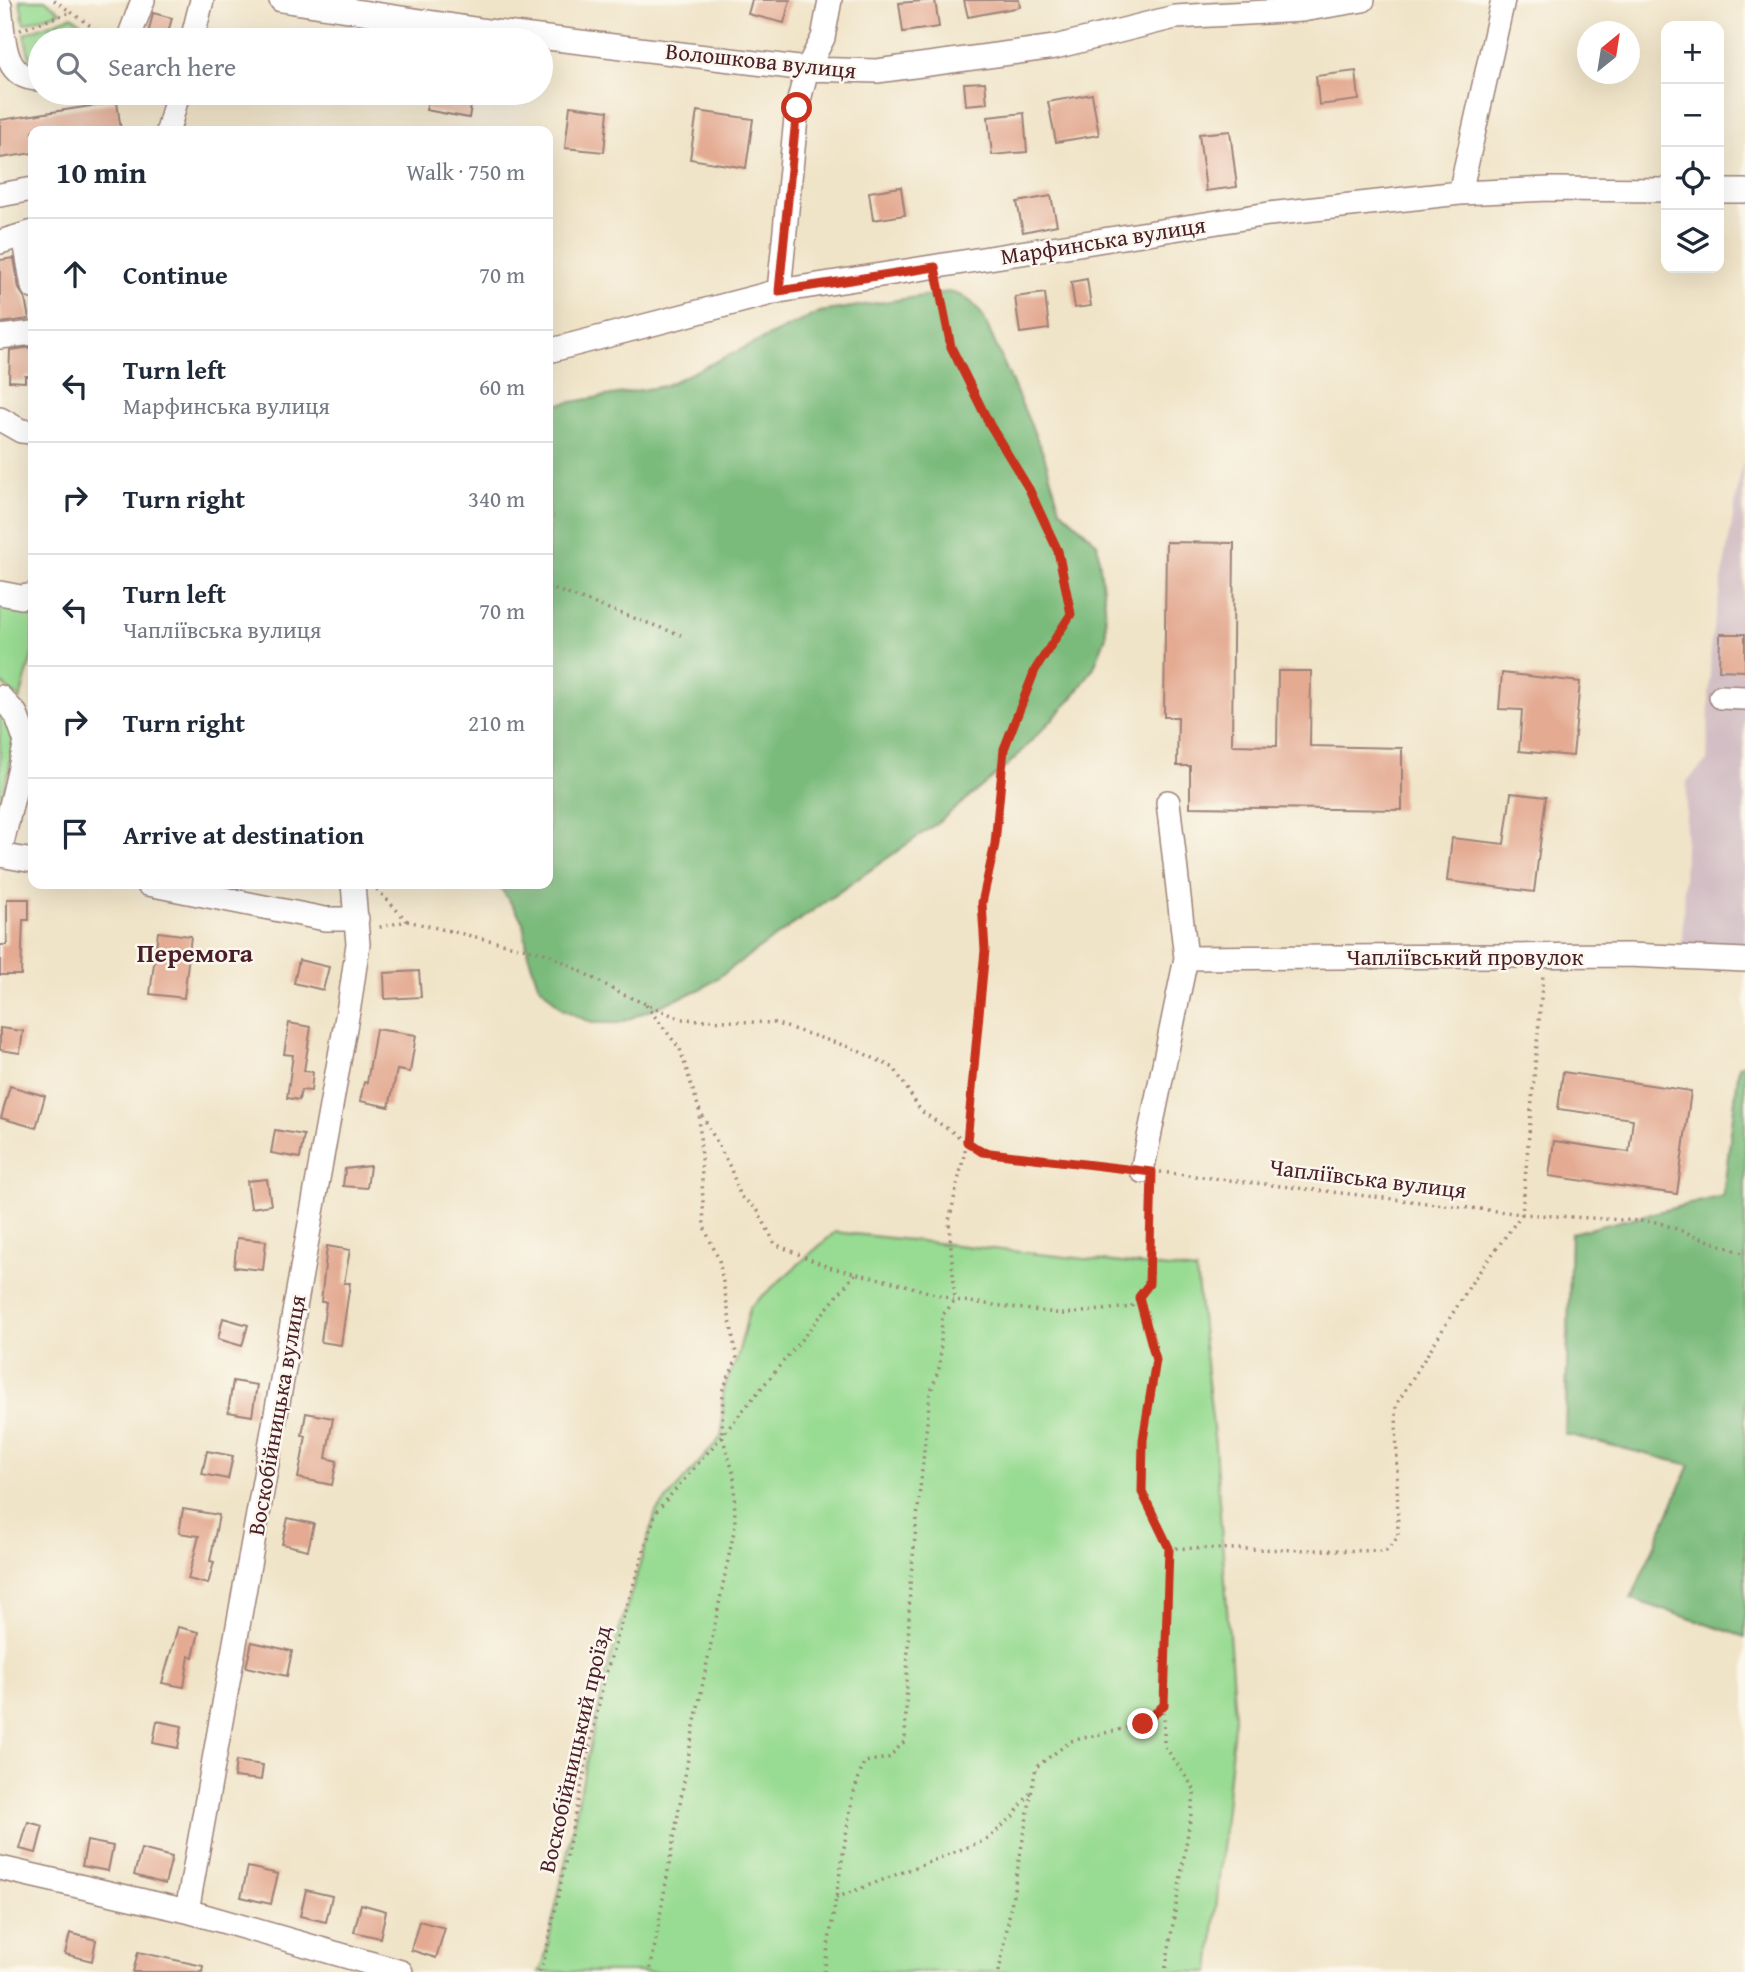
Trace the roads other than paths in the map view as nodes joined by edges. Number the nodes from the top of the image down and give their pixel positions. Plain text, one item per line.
1 (143, 0) edge
2 (202, 0) edge
3 (281, 0) edge
4 (830, 0) edge
5 (1363, 0) edge
6 (1503, 0) edge
7 (0, 6) edge
8 (132, 28) edge
9 (195, 28) edge
10 (468, 28) edge
11 (553, 39) edge
12 (807, 69) junction
13 (28, 77) edge
14 (175, 105) edge
15 (169, 126) edge
16 (28, 191) edge
17 (1661, 191) edge
18 (1724, 191) edge
19 (1745, 191) edge
20 (1460, 193) junction
21 (0, 195) edge
22 (28, 233) edge
23 (0, 242) edge
24 (779, 291) junction
25 (28, 334) edge
26 (0, 337) edge
27 (553, 350) edge
28 (0, 419) edge
29 (28, 431) edge
30 (0, 593) edge
31 (28, 596) edge
32 (0, 696) edge
33 (1721, 696) dead end
34 (1745, 698) edge
35 (1168, 802) dead end
36 (0, 853) edge
37 (28, 860) edge
38 (173, 889) edge
39 (354, 889) edge
40 (357, 926) junction
41 (1185, 958) junction
42 (1745, 960) edge
43 (1147, 1171) road end
44 (0, 1868) edge
45 (187, 1912) junction
46 (401, 1972) edge

1 - 8 street
2 - 9 street
3 - 10 street, Волошкова вулиця
4 - 12 street
5 - 12 street, Волошкова вулиця
6 - 20 street
7 - 13 street
11 - 12 street, Волошкова вулиця
12 - 24 street
14 - 15 street
16 - 21 street
17 - 20 street, Марфинська вулиця
18 - 19 street
20 - 24 street, Марфинська вулиця
22 - 23 street
24 - 27 street, Марфинська вулиця
25 - 26 street
28 - 29 street
30 - 31 street
32 - 36 street
33 - 34 street
35 - 41 street
36 - 37 street
38 - 40 street
39 - 40 street, Воскобійницька вулиця
40 - 45 street, Воскобійницька вулиця
41 - 42 street, Чапліївський провулок
41 - 43 street
44 - 45 street
45 - 46 street

